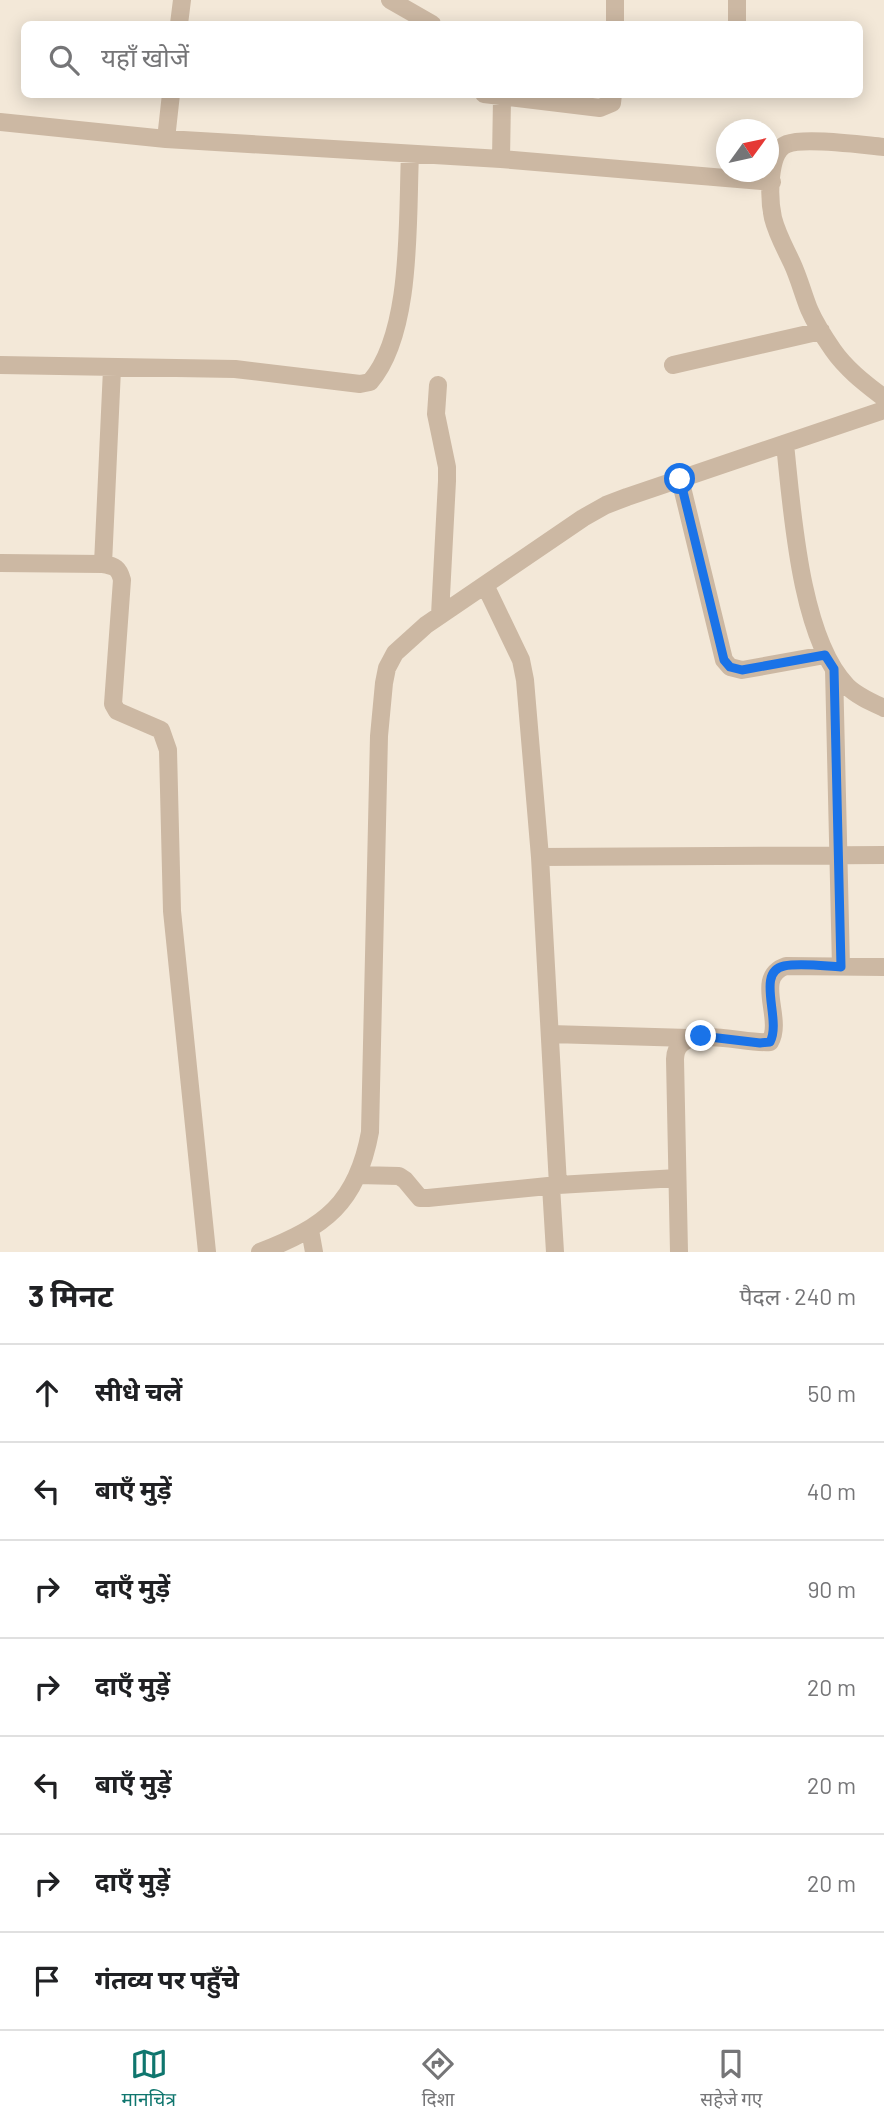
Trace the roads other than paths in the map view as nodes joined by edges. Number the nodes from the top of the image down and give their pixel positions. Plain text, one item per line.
1 (182, 0) edge
2 (390, 0) edge
3 (615, 0) edge
4 (737, 0) edge
5 (179, 21) edge
6 (427, 21) edge
7 (614, 21) edge
8 (737, 21) edge
9 (171, 98) edge
10 (493, 98) edge
11 (511, 98) edge
12 (613, 98) edge
13 (0, 122) edge
14 (166, 139) junction
15 (884, 146) edge
16 (779, 150) edge
17 (410, 154) junction
18 (501, 159) junction
19 (716, 176) edge
20 (772, 182) edge
21 (821, 331) junction
22 (0, 365) edge
23 (673, 365) dead end
24 (112, 369) junction
25 (438, 385) dead end
26 (884, 398) edge
27 (884, 410) edge
28 (785, 444) junction
29 (680, 479) junction
30 (0, 564) edge
31 (103, 564) junction
32 (485, 585) junction
33 (440, 615) junction
34 (830, 662) junction
35 (884, 708) edge
36 (837, 854) junction
37 (884, 855) edge
38 (540, 858) junction
39 (841, 967) junction
40 (884, 967) edge
41 (550, 1034) junction
42 (689, 1038) junction
43 (358, 1175) junction
44 (677, 1178) junction
45 (554, 1185) junction
46 (310, 1230) junction
47 (207, 1252) edge
48 (260, 1252) edge
49 (314, 1252) edge
50 (555, 1252) edge
51 (679, 1252) edge

1 - 5 street
2 - 6 street
3 - 7 street
4 - 8 street
9 - 14 street
10 - 18 street
11 - 12 street
13 - 14 street
14 - 17 street
15 - 16 street
17 - 18 street
17 - 24 street
18 - 19 street
20 - 21 street
21 - 23 street
21 - 26 street
22 - 24 street
24 - 31 street
25 - 33 street
27 - 28 street
28 - 29 street
28 - 34 street
29 - 32 street
29 - 34 street
30 - 31 street
31 - 47 street
32 - 33 street
32 - 38 street
33 - 43 street
34 - 35 street
34 - 36 street
36 - 37 street
36 - 38 street
36 - 39 street
38 - 41 street
39 - 40 street
39 - 42 street
41 - 42 street
41 - 45 street
42 - 44 street
43 - 45 street
43 - 46 street
44 - 45 street
44 - 51 street
45 - 50 street
46 - 48 street
46 - 49 street

